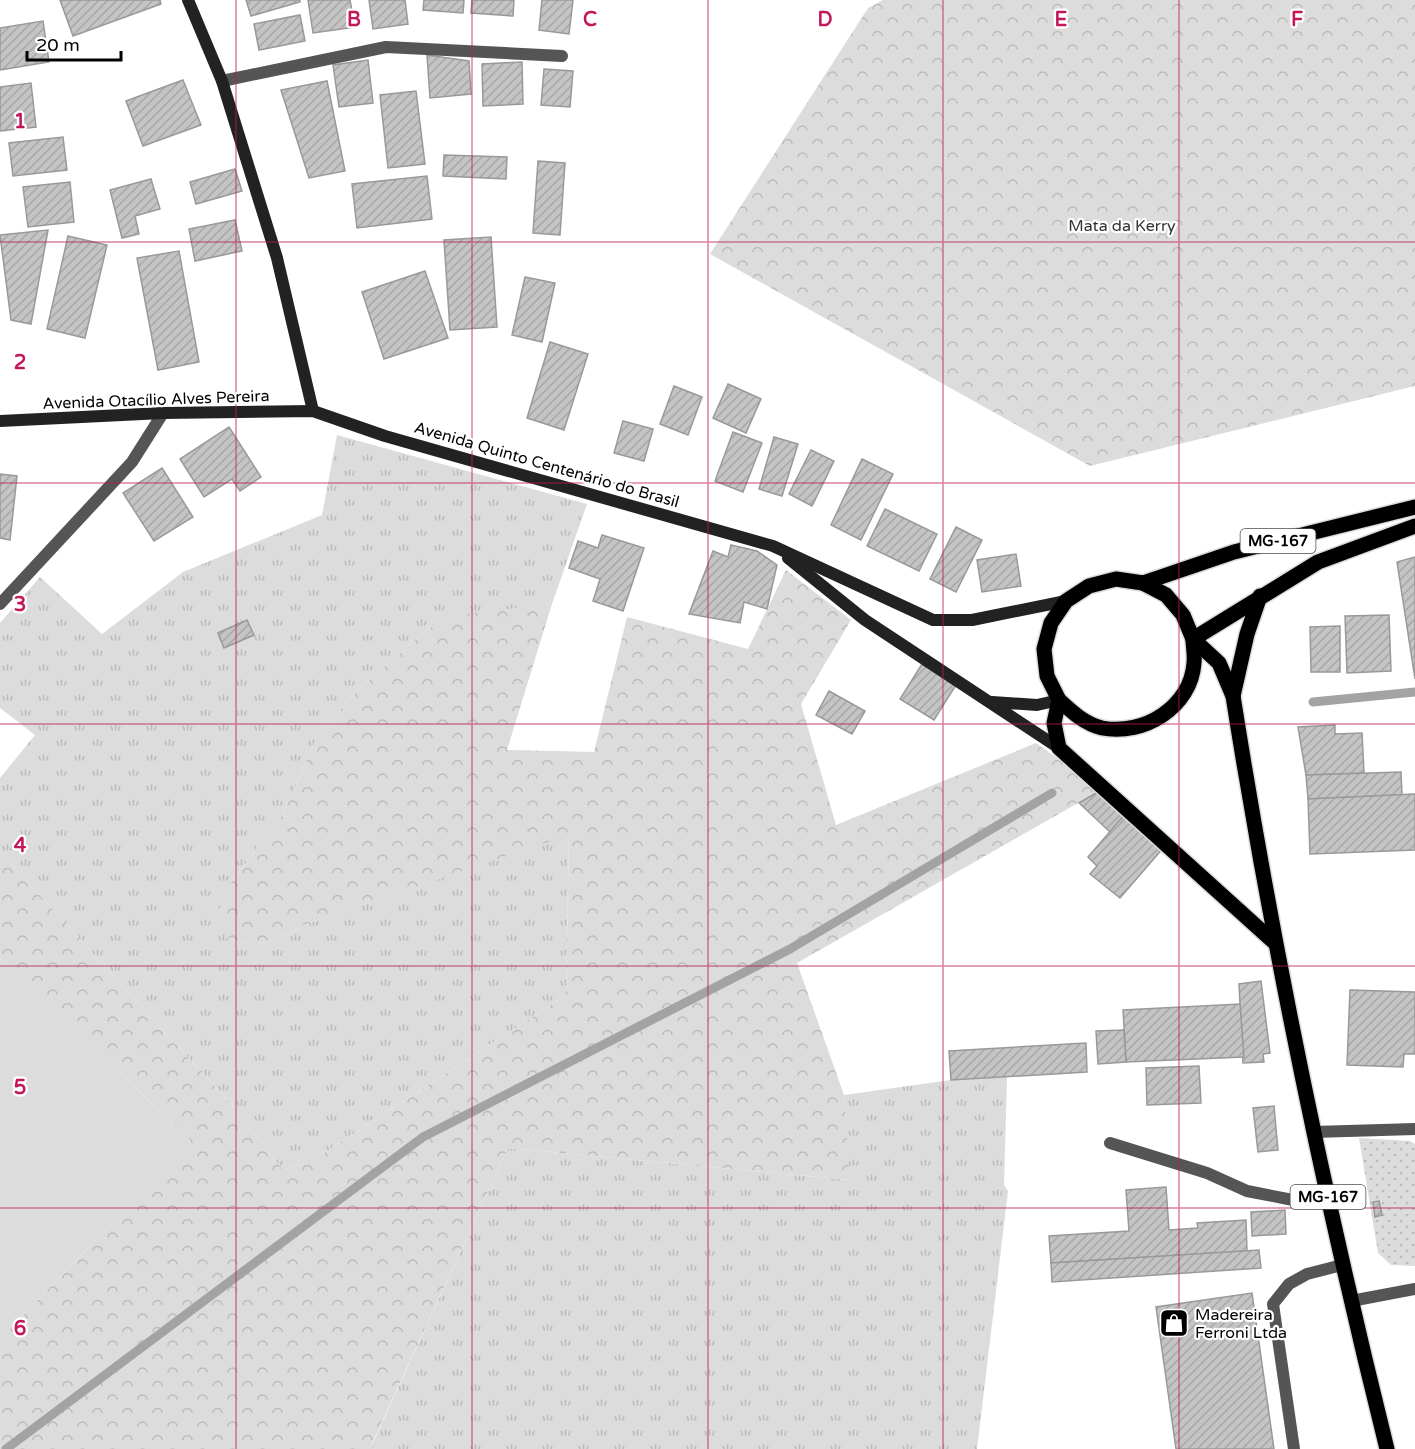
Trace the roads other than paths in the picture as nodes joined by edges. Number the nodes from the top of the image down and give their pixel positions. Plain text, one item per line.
1 (188, 0) edge
2 (562, 56) dead end
3 (222, 81) junction
4 (313, 411) junction
5 (163, 413) junction
6 (0, 422) edge
7 (1415, 507) edge
8 (1415, 526) edge
9 (773, 546) junction
10 (1143, 583) junction
11 (1260, 596) junction
12 (1066, 601) junction
13 (0, 604) edge
14 (1193, 639) junction
15 (1233, 696) junction
16 (1059, 700) junction
17 (991, 702) junction
18 (1059, 748) junction
19 (1275, 943) junction
20 (1415, 1130) edge
21 (1314, 1132) junction
22 (1110, 1143) dead end
23 (1327, 1194) junction
24 (1342, 1265) junction
25 (1415, 1289) edge
26 (1351, 1301) junction
27 (1294, 1449) edge
28 (1387, 1449) edge

1 - 3 street
2 - 3 street
3 - 4 street
4 - 5 street, Avenida Otacílio Alves Pereira
4 - 9 street, Avenida Quinto Centenário do Brasil
5 - 6 street, Avenida Otacílio Alves Pereira
5 - 13 street
7 - 10 main road, Avenida Quinto Centenário do Brasil / MG-167
8 - 11 main road, MG-167
9 - 12 street, Avenida Quinto Centenário do Brasil / MG-167
9 - 17 street, Avenida Quinto Centenário do Brasil
10 - 12 main road, Avenida Quinto Centenário do Brasil / MG-167
10 - 14 main road
11 - 14 main road, MG-167
11 - 15 main road, MG-167
12 - 16 main road, MG-167
14 - 15 main road
14 - 16 main road, MG-167
15 - 19 main road, MG-167
16 - 17 street, Avenida Quinto Centenário do Brasil
16 - 18 main road
17 - 18 street
18 - 19 main road
19 - 21 main road, MG-167
20 - 21 street
21 - 23 main road, MG-167
22 - 23 street
23 - 24 main road, MG-167
24 - 26 main road, MG-167
24 - 27 street
25 - 26 street
26 - 28 main road, MG-167

